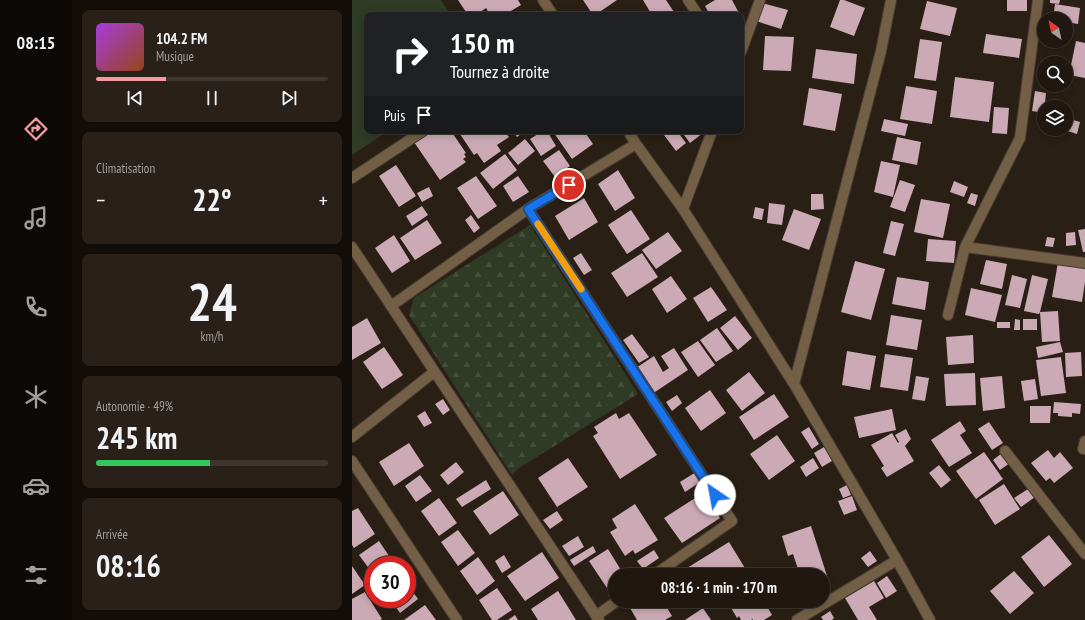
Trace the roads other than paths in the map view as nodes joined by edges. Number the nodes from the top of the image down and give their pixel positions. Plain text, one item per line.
1 (543, 0) edge
2 (688, 0) edge
3 (751, 0) edge
4 (760, 0) edge
5 (891, 0) edge
6 (1038, 0) edge
7 (551, 12) edge
8 (696, 12) edge
9 (756, 12) junction
10 (744, 44) edge
11 (418, 134) edge
12 (630, 134) edge
13 (711, 134) edge
14 (636, 144) junction
15 (352, 178) edge
16 (528, 209) junction
17 (683, 209) junction
18 (352, 247) edge
19 (965, 247) junction
20 (1085, 263) edge
21 (391, 306) junction
22 (948, 315) dead end
23 (434, 372) junction
24 (794, 384) junction
25 (352, 437) edge
26 (1085, 441) edge
27 (1085, 449) edge
28 (1005, 451) dead end
29 (352, 461) edge
30 (1085, 554) edge
31 (897, 560) junction
32 (664, 568) edge
33 (609, 608) edge
34 (597, 618) edge
35 (457, 620) edge
36 (797, 620) edge
37 (930, 620) edge

1 - 7 street
2 - 8 street
3 - 9 street
4 - 9 street
5 - 24 street
6 - 19 street
9 - 10 street
11 - 15 street
12 - 14 street
13 - 17 street
14 - 16 street
14 - 17 street
16 - 21 street
16 - 32 street
17 - 24 street
18 - 21 street
19 - 20 street
19 - 22 street
21 - 23 street
23 - 25 street
23 - 34 street
24 - 31 street
26 - 27 street
28 - 30 street
29 - 35 street
31 - 36 street
31 - 37 street
33 - 34 street

